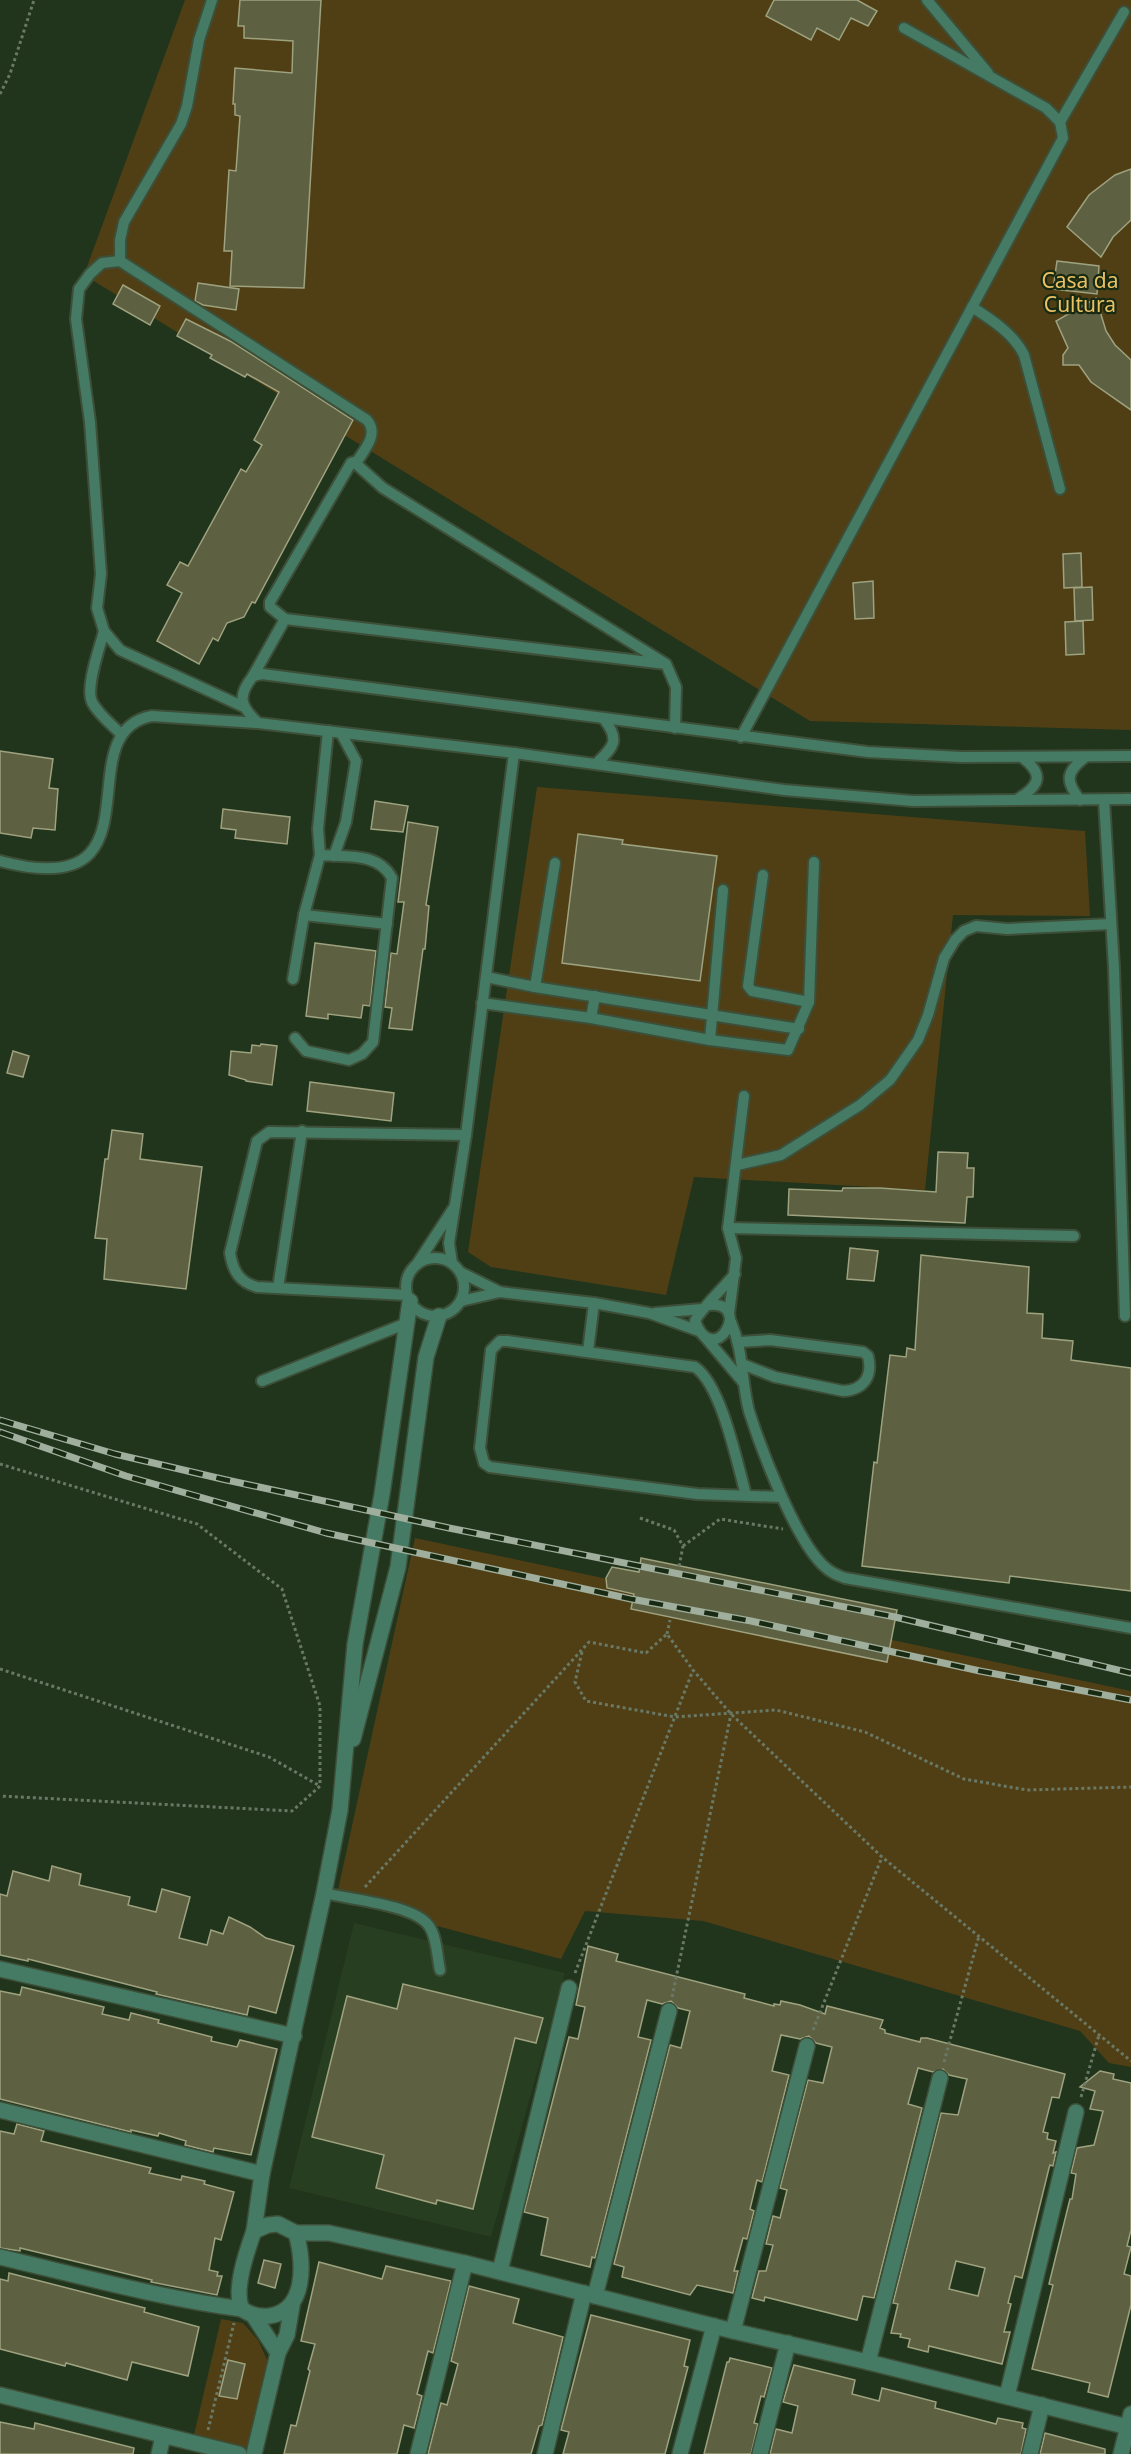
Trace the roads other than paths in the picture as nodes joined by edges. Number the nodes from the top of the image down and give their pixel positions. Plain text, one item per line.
1 (212, 0) edge
2 (927, 0) edge
3 (1124, 12) dead end
4 (904, 28) dead end
5 (992, 78) junction
6 (1060, 122) junction
7 (120, 261) junction
8 (972, 307) junction
9 (357, 463) junction
10 (1060, 489) dead end
11 (285, 619) junction
12 (104, 631) junction
13 (666, 664) junction
14 (253, 676) junction
15 (244, 706) junction
16 (604, 719) junction
17 (258, 723) junction
18 (675, 728) junction
19 (328, 731) junction
20 (341, 733) junction
21 (121, 734) junction
22 (741, 736) junction
23 (514, 753) junction
24 (1131, 756) edge
25 (1023, 758) junction
26 (1084, 758) junction
27 (596, 764) junction
28 (1017, 799) junction
29 (1131, 799) edge
30 (1080, 800) junction
31 (1104, 800) junction
32 (320, 855) junction
33 (334, 856) junction
34 (0, 861) edge
35 (814, 862) dead end
36 (555, 863) dead end
37 (763, 875) dead end
38 (723, 890) dead end
39 (304, 915) junction
40 (387, 924) junction
41 (1111, 924) junction
42 (486, 977) junction
43 (293, 979) dead end
44 (535, 987) junction
45 (595, 996) junction
46 (809, 1002) junction
47 (482, 1003) junction
48 (712, 1015) junction
49 (591, 1018) junction
50 (799, 1029) junction
51 (295, 1038) dead end
52 (710, 1040) junction
53 (744, 1096) dead end
54 (302, 1131) junction
55 (466, 1135) junction
56 (737, 1165) junction
57 (455, 1207) junction
58 (728, 1227) junction
59 (1074, 1236) dead end
60 (452, 1263) junction
61 (417, 1264) junction
62 (460, 1272) junction
63 (735, 1273) junction
64 (278, 1288) junction
65 (500, 1292) junction
66 (409, 1298) junction
67 (461, 1301) junction
68 (594, 1303) junction
69 (705, 1307) junction
70 (649, 1313) junction
71 (439, 1316) junction
72 (1125, 1316) dead end
73 (730, 1318) junction
74 (407, 1323) junction
75 (702, 1334) junction
76 (739, 1342) junction
77 (588, 1351) junction
78 (742, 1364) junction
79 (262, 1381) dead end
80 (744, 1382) junction
81 (746, 1495) junction
82 (781, 1497) junction
83 (1131, 1628) edge
84 (344, 1774) junction
85 (324, 1893) junction
86 (0, 1969) edge
87 (440, 1970) dead end
88 (569, 1988) road end
89 (669, 2011) road end
90 (294, 2036) junction
91 (807, 2046) road end
92 (940, 2078) road end
93 (0, 2110) edge
94 (1076, 2112) road end
95 (262, 2174) junction
96 (254, 2231) junction
97 (296, 2233) junction
98 (0, 2257) edge
99 (465, 2263) junction
100 (500, 2271) junction
101 (590, 2295) junction
102 (292, 2306) junction
103 (244, 2311) junction
104 (714, 2326) junction
105 (734, 2331) junction
106 (788, 2343) junction
107 (278, 2353) junction
108 (868, 2362) junction
109 (0, 2395) edge
110 (1007, 2396) junction
111 (1042, 2405) junction
112 (1129, 2420) edge
113 (164, 2436) junction
114 (159, 2454) edge
115 (239, 2454) edge
116 (254, 2454) edge
117 (418, 2454) edge
118 (545, 2454) edge
119 (680, 2454) edge
120 (760, 2454) edge
121 (1030, 2454) edge
122 (1121, 2454) edge

1 - 7 lane
2 - 5 lane
3 - 6 lane
4 - 5 lane
5 - 6 lane
6 - 8 lane
7 - 9 lane
7 - 12 lane
8 - 10 lane
8 - 22 lane
9 - 11 lane
9 - 13 lane
11 - 13 lane
11 - 14 lane
12 - 15 lane
12 - 21 lane
13 - 18 lane
14 - 15 lane
14 - 16 lane
15 - 17 lane
16 - 18 lane
16 - 27 lane
17 - 19 lane
17 - 21 lane
18 - 22 lane
19 - 20 lane
19 - 32 lane
20 - 23 lane
20 - 33 lane
21 - 34 lane
22 - 25 lane
23 - 27 lane
23 - 42 lane
24 - 26 lane
25 - 26 lane
25 - 28 lane
26 - 30 lane
27 - 28 lane
28 - 30 lane
29 - 31 lane
30 - 31 lane
31 - 41 lane
32 - 33 lane
32 - 39 lane
33 - 40 lane
35 - 46 lane
36 - 44 lane
37 - 46 lane
38 - 48 lane
39 - 40 lane
39 - 43 lane
40 - 51 lane
41 - 56 lane
41 - 72 lane
42 - 44 lane
42 - 47 lane
44 - 45 lane
45 - 48 lane
45 - 49 lane
46 - 50 lane
47 - 49 lane
47 - 55 lane
48 - 50 lane
48 - 52 lane
49 - 52 lane
50 - 52 lane
53 - 56 lane
54 - 55 lane
54 - 64 lane
54 - 64 lane
55 - 57 lane
56 - 58 lane
57 - 60 lane
57 - 61 lane
58 - 59 lane
58 - 63 lane
60 - 61 lane
60 - 62 lane
61 - 66 lane
62 - 65 lane
62 - 67 lane
63 - 69 lane
63 - 73 lane
64 - 66 lane
65 - 67 lane
65 - 68 lane
66 - 71 lane
66 - 74 street
67 - 71 lane
68 - 70 lane
68 - 77 lane
69 - 70 lane
69 - 73 lane
69 - 75 lane
70 - 75 lane
71 - 84 street
73 - 75 lane
73 - 76 lane
74 - 79 lane
74 - 84 street
75 - 80 lane
76 - 78 lane
76 - 78 lane
77 - 81 lane
77 - 81 lane
78 - 80 lane
80 - 82 lane
81 - 82 lane
82 - 83 lane
84 - 85 street
85 - 87 lane
85 - 90 street
86 - 90 street
88 - 100 street
89 - 101 street
90 - 95 street
91 - 105 street
92 - 108 street
93 - 95 street
94 - 110 street
95 - 96 street
96 - 97 street
96 - 103 street
97 - 99 street
97 - 102 street
98 - 103 street
99 - 100 street
99 - 117 street
100 - 101 street
101 - 104 street
101 - 118 street
102 - 103 street
102 - 107 street
103 - 107 street
104 - 105 street
104 - 119 street
105 - 106 street
106 - 108 street
106 - 120 street
107 - 116 street
108 - 110 street
109 - 113 street
110 - 111 street
111 - 112 street
111 - 121 street
112 - 122 street
113 - 114 street
113 - 115 street

